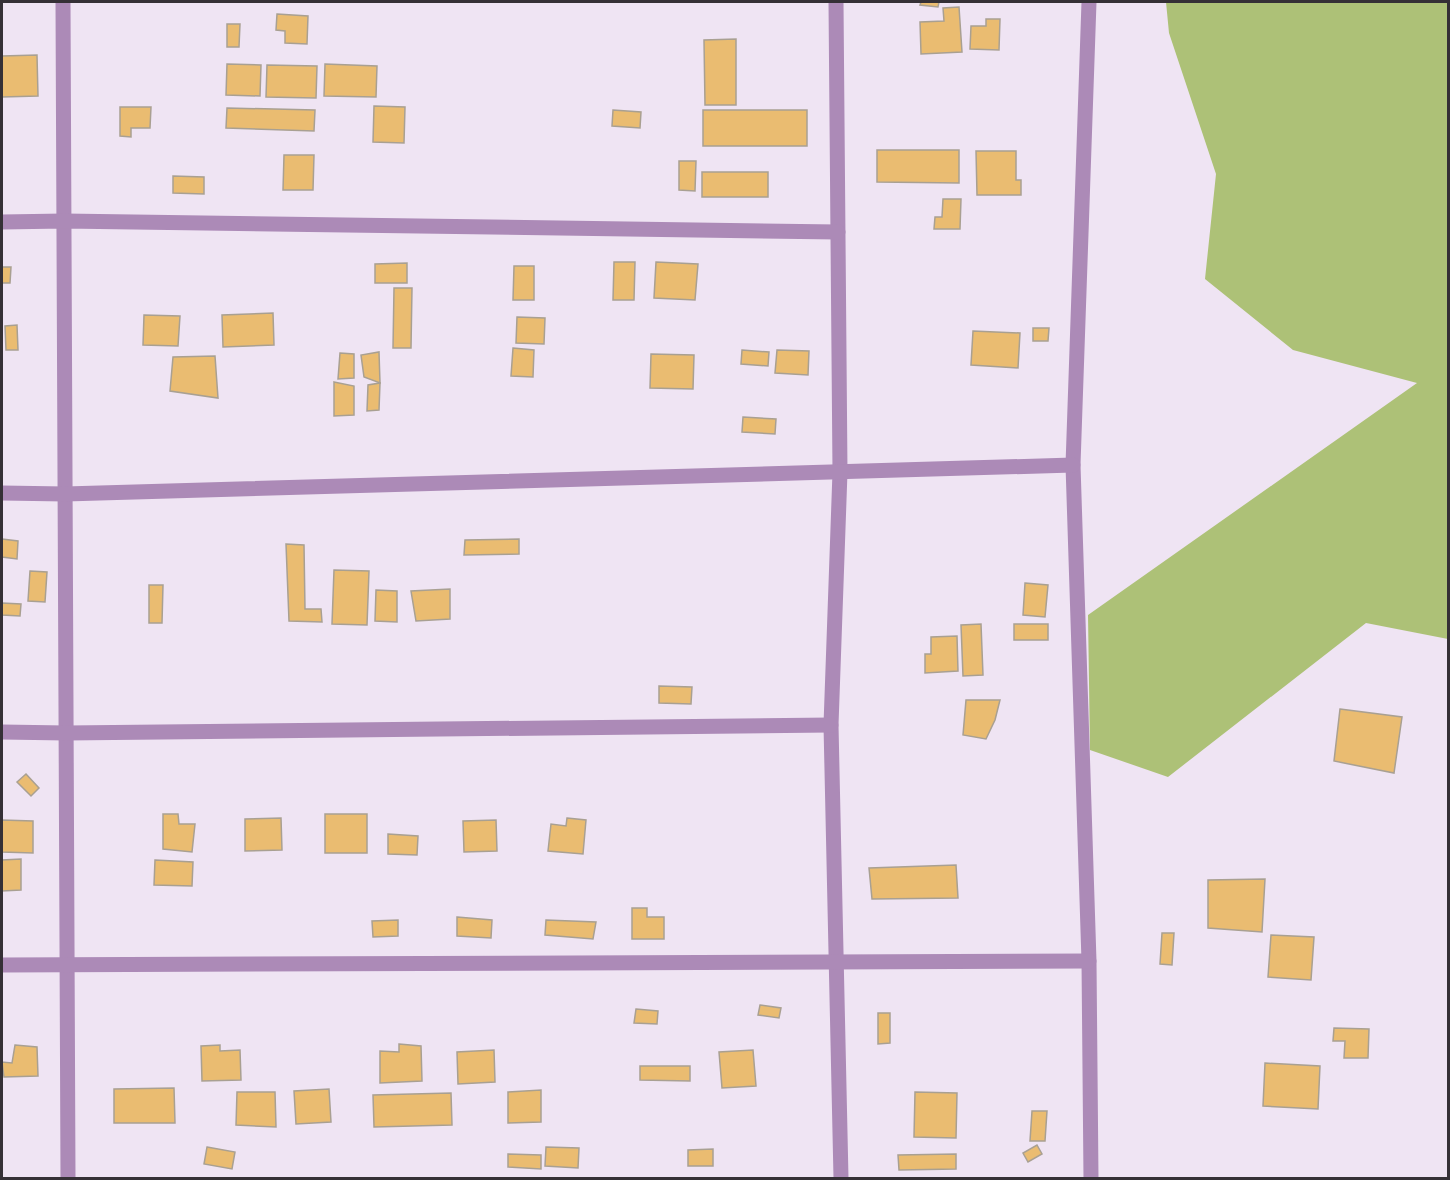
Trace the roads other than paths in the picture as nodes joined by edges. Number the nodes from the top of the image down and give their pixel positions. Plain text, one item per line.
1 (63, 2) edge
2 (836, 2) edge
3 (1089, 2) edge
4 (64, 221) junction
5 (2, 222) edge
6 (838, 232) junction
7 (1073, 465) junction
8 (840, 472) junction
9 (2, 493) edge
10 (65, 494) junction
11 (831, 725) junction
12 (2, 732) edge
13 (66, 733) junction
14 (1089, 961) junction
15 (836, 962) junction
16 (2, 965) edge
17 (67, 965) junction
18 (68, 1179) edge
19 (841, 1179) edge
20 (1091, 1179) edge

1 - 4 street
2 - 6 street
3 - 7 street
4 - 5 street
4 - 6 street
4 - 10 street
6 - 8 street
7 - 8 street
7 - 14 street
8 - 10 street
8 - 11 street
9 - 10 street
10 - 13 street
11 - 13 street
11 - 15 street
12 - 13 street
13 - 17 street
14 - 15 street
14 - 20 street
15 - 17 street
15 - 19 street
16 - 17 street
17 - 18 street

